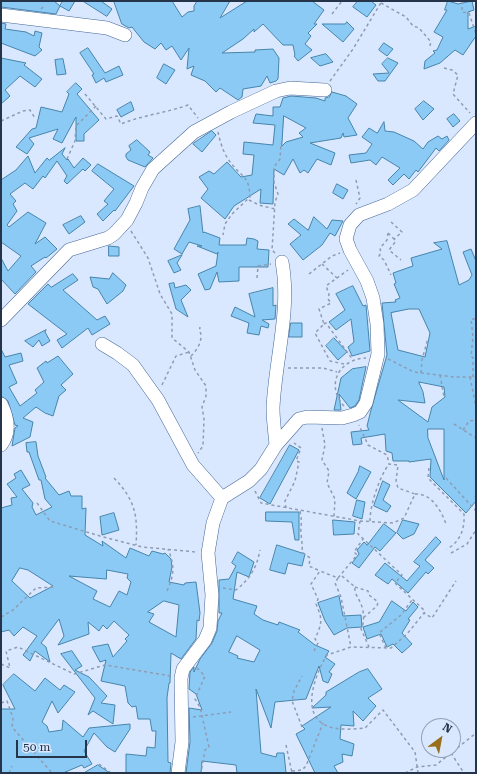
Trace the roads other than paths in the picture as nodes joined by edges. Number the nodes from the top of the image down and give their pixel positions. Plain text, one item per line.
1 (1, 15) edge
2 (125, 35) dead end
3 (325, 90) road end
4 (475, 123) edge
5 (282, 262) road end
6 (1, 320) edge
7 (102, 344) dead end
8 (1, 404) edge
9 (279, 440) junction
10 (1, 445) edge
11 (222, 498) junction
12 (178, 773) edge

1 - 2 street
3 - 6 street
4 - 9 street
5 - 9 street
7 - 11 street
8 - 10 street
9 - 11 street
11 - 12 street

